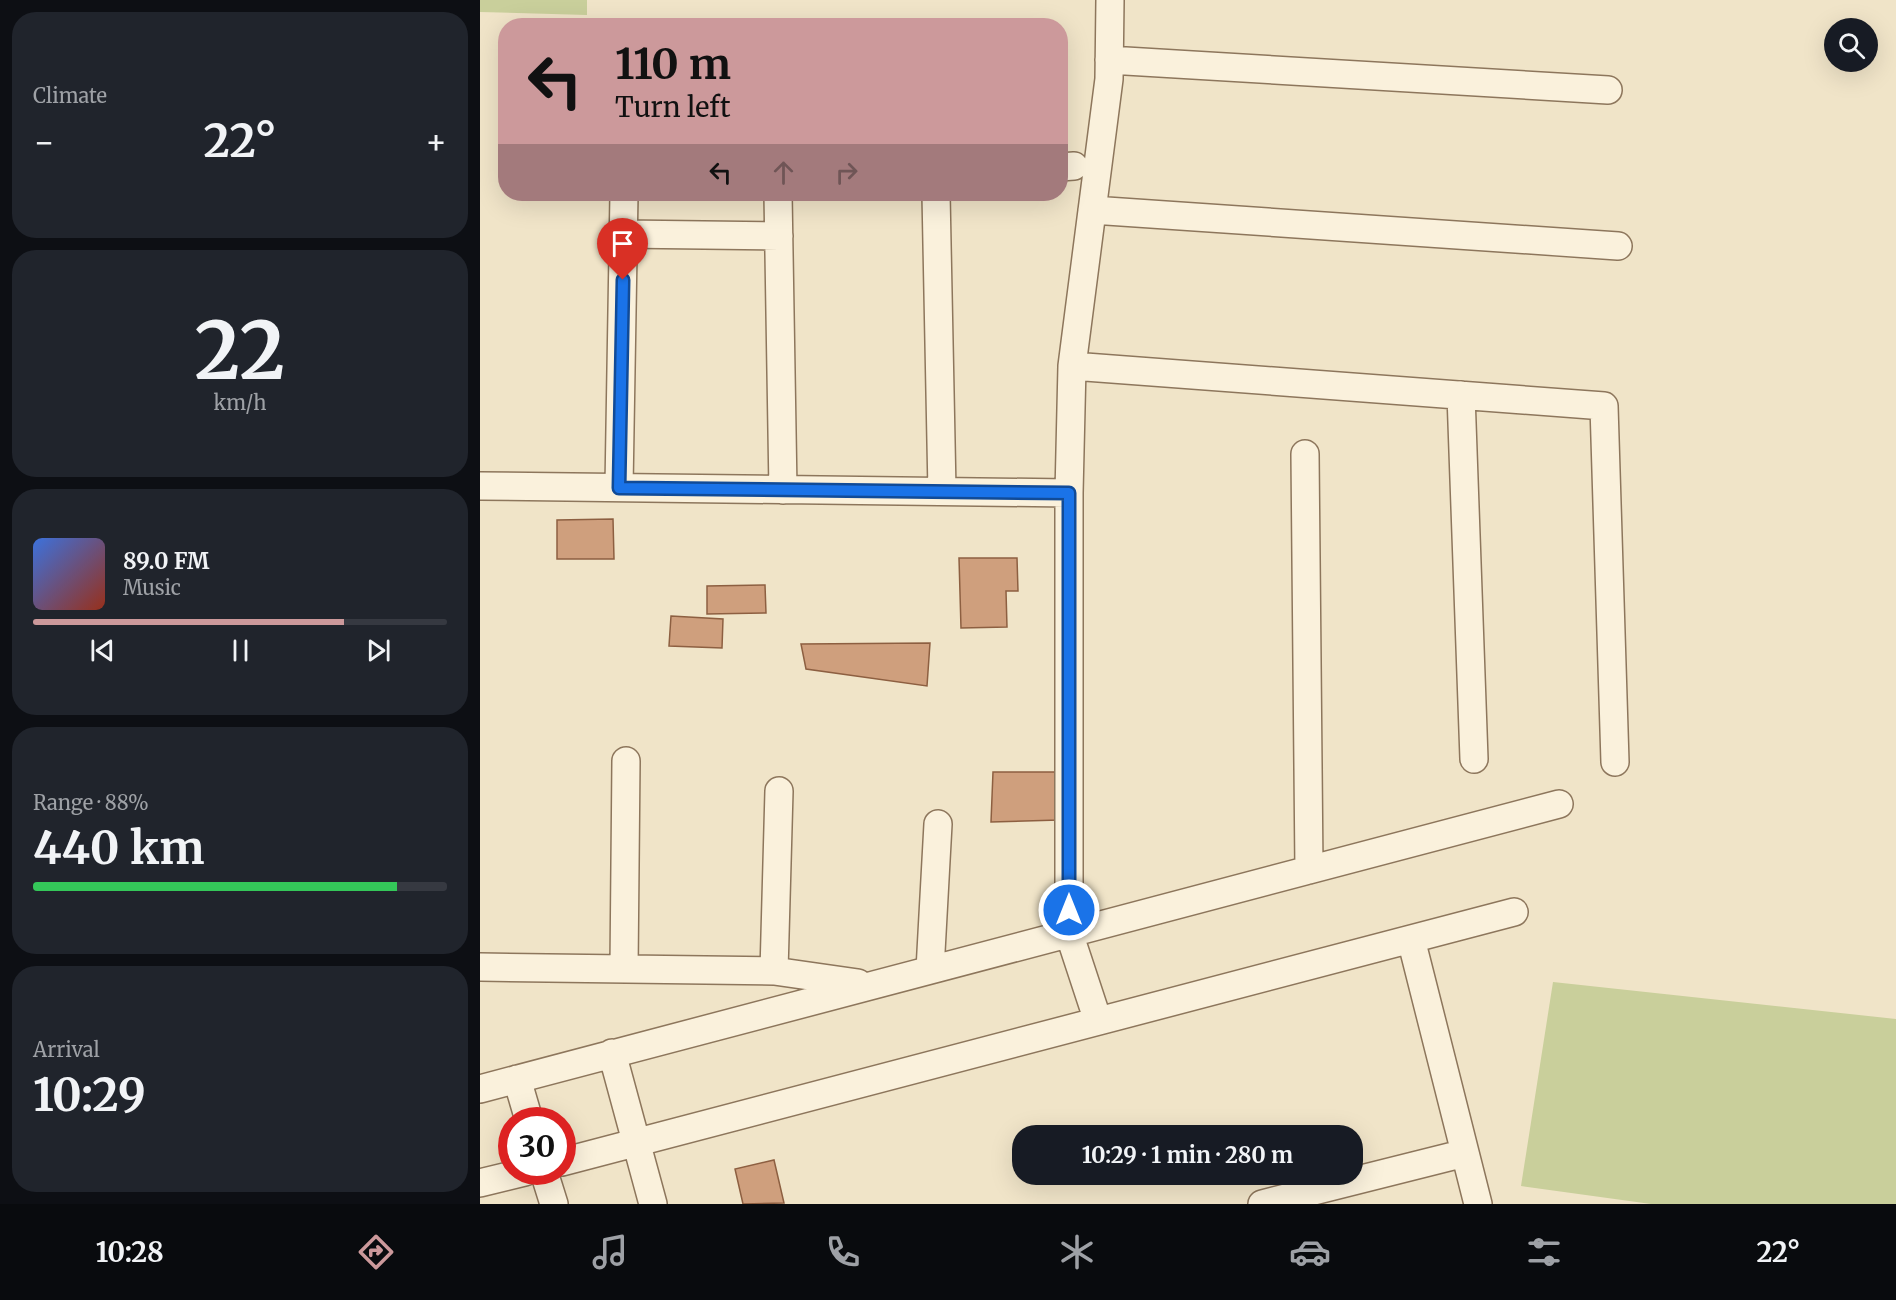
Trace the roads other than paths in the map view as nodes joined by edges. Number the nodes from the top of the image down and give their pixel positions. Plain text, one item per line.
1 (1110, 0) edge
2 (1109, 60) junction
3 (1608, 90) dead end
4 (624, 201) edge
5 (778, 201) edge
6 (936, 201) edge
7 (1092, 210) junction
8 (624, 234) junction
9 (779, 236) junction
10 (1618, 246) dead end
11 (1072, 366) junction
12 (1461, 395) junction
13 (1305, 454) dead end
14 (480, 486) edge
15 (619, 488) junction
16 (783, 490) junction
17 (942, 491) junction
18 (1069, 493) junction
19 (1474, 759) dead end
20 (626, 761) dead end
21 (1616, 762) dead end
22 (779, 791) dead end
23 (1559, 804) dead end
24 (938, 824) dead end
25 (1309, 870) junction
26 (1514, 912) dead end
27 (1068, 933) junction
28 (1411, 939) junction
29 (480, 967) edge
30 (624, 969) junction
31 (930, 970) junction
32 (774, 971) junction
33 (871, 985) junction
34 (1098, 1021) junction
35 (612, 1053) junction
36 (517, 1079) junction
37 (480, 1089) edge
38 (525, 1107) edge
39 (636, 1142) junction
40 (1465, 1153) junction
41 (576, 1158) edge
42 (498, 1179) edge
43 (480, 1183) edge
44 (548, 1185) edge
45 (1312, 1198) edge
46 (554, 1204) edge
47 (653, 1204) edge
48 (1262, 1204) edge
49 (1478, 1204) edge

1 - 2 street
2 - 3 street
2 - 7 street
4 - 8 street
5 - 9 street
6 - 17 street
7 - 10 street
7 - 11 street
8 - 9 street
8 - 15 street
9 - 16 street
11 - 12 street
11 - 18 street
12 - 19 street
12 - 21 street
13 - 25 street
14 - 15 street
15 - 16 street
16 - 17 street
17 - 18 street
18 - 27 street
20 - 30 street
22 - 32 street
23 - 25 street
24 - 31 street
25 - 27 street
26 - 28 street
27 - 31 street
27 - 34 street
28 - 34 street
28 - 40 street
29 - 30 street
30 - 32 street
31 - 33 street
32 - 33 street
33 - 35 street
34 - 39 street
35 - 36 street
35 - 39 street
36 - 37 street
36 - 38 street
39 - 41 street
39 - 47 street
40 - 45 street
40 - 49 street
42 - 43 street
44 - 46 street
45 - 48 street

